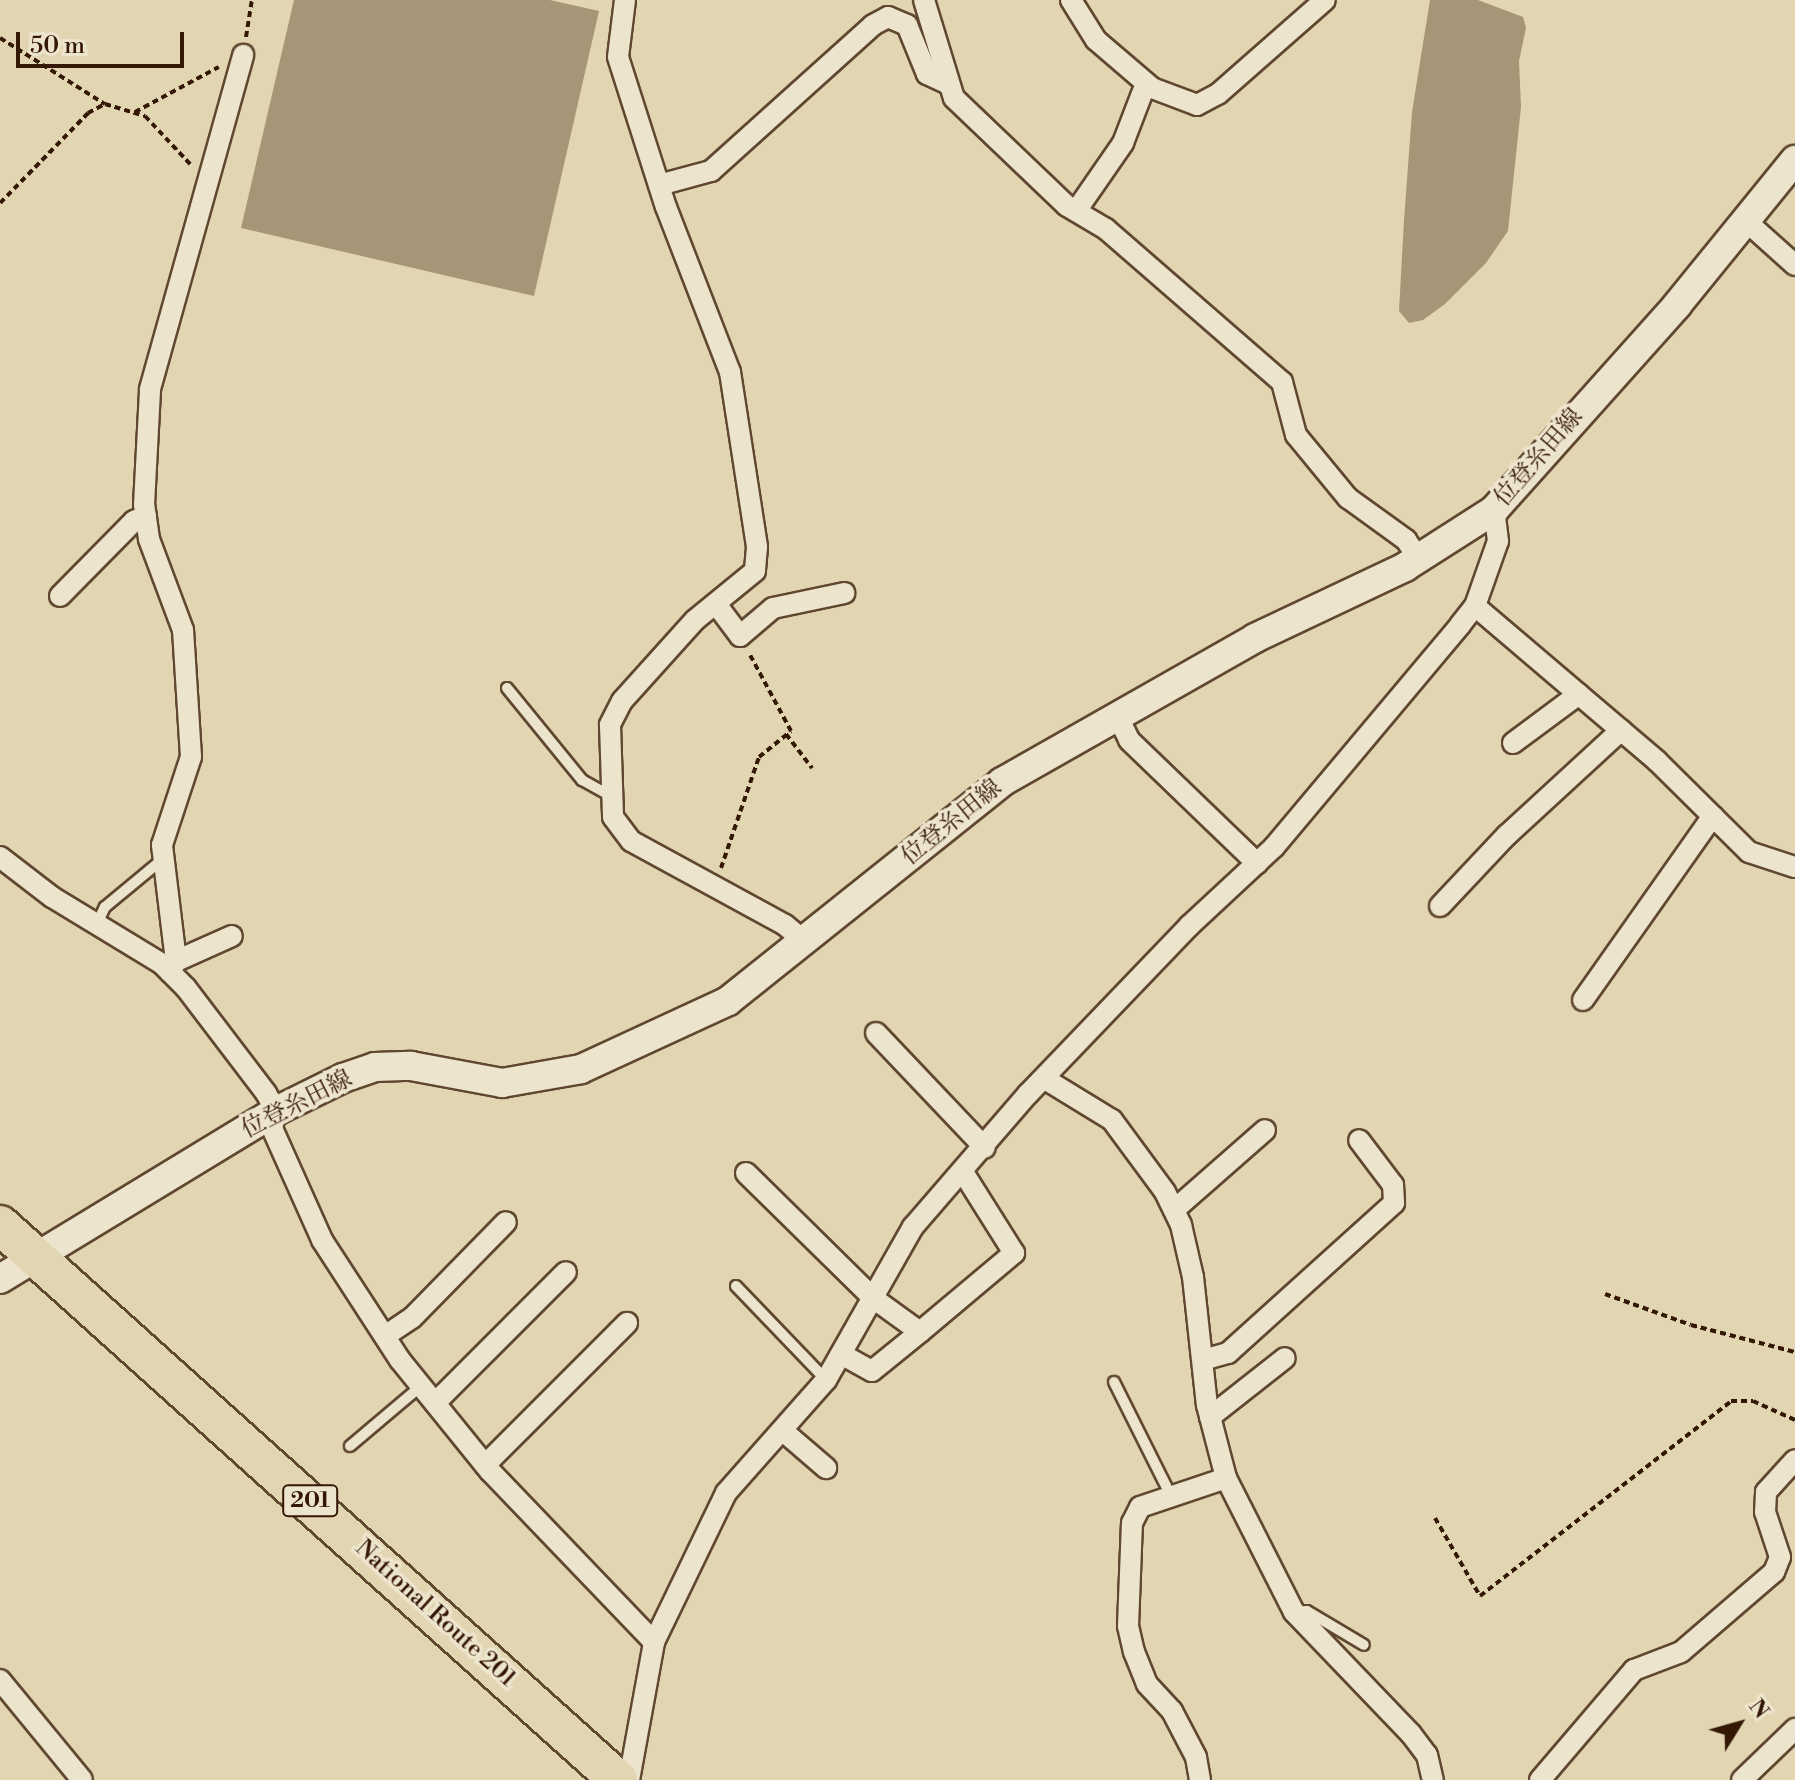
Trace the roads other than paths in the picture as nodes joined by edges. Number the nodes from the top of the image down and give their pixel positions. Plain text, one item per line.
1 (625, 0) edge
2 (924, 0) edge
3 (1071, 0) edge
4 (1325, 0) edge
5 (243, 55) road end
6 (1146, 83) junction
7 (948, 84) junction
8 (1795, 160) edge
9 (659, 185) junction
10 (1076, 211) junction
11 (1746, 221) junction
12 (1795, 265) edge
13 (1494, 510) junction
14 (146, 516) junction
15 (1419, 559) junction
16 (844, 593) dead end
17 (60, 596) dead end
18 (716, 604) junction
19 (1475, 606) junction
20 (507, 688) dead end
21 (1579, 694) junction
22 (1118, 717) junction
23 (1621, 730) junction
24 (1513, 743) dead end
25 (611, 796) junction
26 (1713, 816) junction
27 (0, 857) edge
28 (163, 859) junction
29 (1257, 863) junction
30 (1795, 867) edge
31 (1440, 906) dead end
32 (96, 926) junction
33 (232, 936) dead end
34 (805, 942) junction
35 (173, 966) junction
36 (1583, 1000) dead end
37 (876, 1033) dead end
38 (1045, 1079) junction
39 (276, 1111) junction
40 (1265, 1130) dead end
41 (1359, 1140) dead end
42 (985, 1148) junction
43 (963, 1172) junction
44 (746, 1173) dead end
45 (1174, 1210) junction
46 (506, 1222) dead end
47 (0, 1225) edge
48 (13, 1266) edge
49 (566, 1272) dead end
50 (736, 1286) dead end
51 (873, 1298) junction
52 (627, 1323) dead end
53 (920, 1332) junction
54 (385, 1336) junction
55 (841, 1354) junction
56 (1285, 1358) dead end
57 (1203, 1360) junction
58 (826, 1380) junction
59 (1114, 1382) dead end
60 (421, 1386) junction
61 (435, 1403) junction
62 (1210, 1417) junction
63 (783, 1431) junction
64 (350, 1446) dead end
65 (1795, 1460) edge
66 (485, 1465) junction
67 (826, 1468) dead end
68 (1226, 1478) junction
69 (1170, 1494) junction
70 (1294, 1612) junction
71 (654, 1642) junction
72 (1364, 1645) dead end
73 (0, 1680) edge
74 (1795, 1729) edge
75 (82, 1780) edge
76 (586, 1780) edge
77 (618, 1780) edge
78 (629, 1780) edge
79 (1200, 1780) edge
80 (1433, 1780) edge
81 (1540, 1780) edge
82 (1742, 1780) edge

1 - 9 street
2 - 7 street
3 - 6 street
4 - 6 street
5 - 14 street
6 - 10 street
7 - 9 street
7 - 10 street
8 - 11 main road, 位登糸田線
9 - 18 street
10 - 15 street
11 - 12 street
11 - 13 main road, 位登糸田線
13 - 15 main road, 位登糸田線
13 - 19 street
14 - 17 street
14 - 28 street
15 - 22 main road, 位登糸田線
16 - 18 street
18 - 25 street
19 - 21 street
19 - 29 street
20 - 25 lane
21 - 23 street
21 - 24 street
22 - 29 street
22 - 34 main road, 位登糸田線
23 - 26 street
23 - 31 street
25 - 34 street
26 - 30 street
26 - 36 street
27 - 32 street
28 - 32 lane
28 - 35 street
29 - 38 street
32 - 35 street
33 - 35 street
34 - 39 main road, 位登糸田線
35 - 39 street
37 - 42 street
38 - 42 street
38 - 45 street
39 - 48 main road, 位登糸田線
39 - 54 street
40 - 45 street
41 - 57 street
42 - 43 street
43 - 51 street
43 - 53 street
44 - 51 street
45 - 57 street
46 - 54 street
47 - 48 highway, National Route 201 / 201
48 - 76 highway, National Route 201 / 201
48 - 77 highway, National Route 201 / 201
49 - 61 street
50 - 58 lane
51 - 53 street
51 - 55 street
52 - 66 street
53 - 55 street
54 - 60 street
55 - 58 street
56 - 62 street
57 - 62 street
58 - 63 street
59 - 69 lane
60 - 61 street
60 - 64 lane
61 - 66 street
62 - 68 street
63 - 67 street
63 - 71 street
65 - 81 street
66 - 71 street
68 - 69 street
68 - 70 street
69 - 79 street
70 - 72 lane
70 - 80 street
71 - 78 street
73 - 75 street
74 - 82 street

